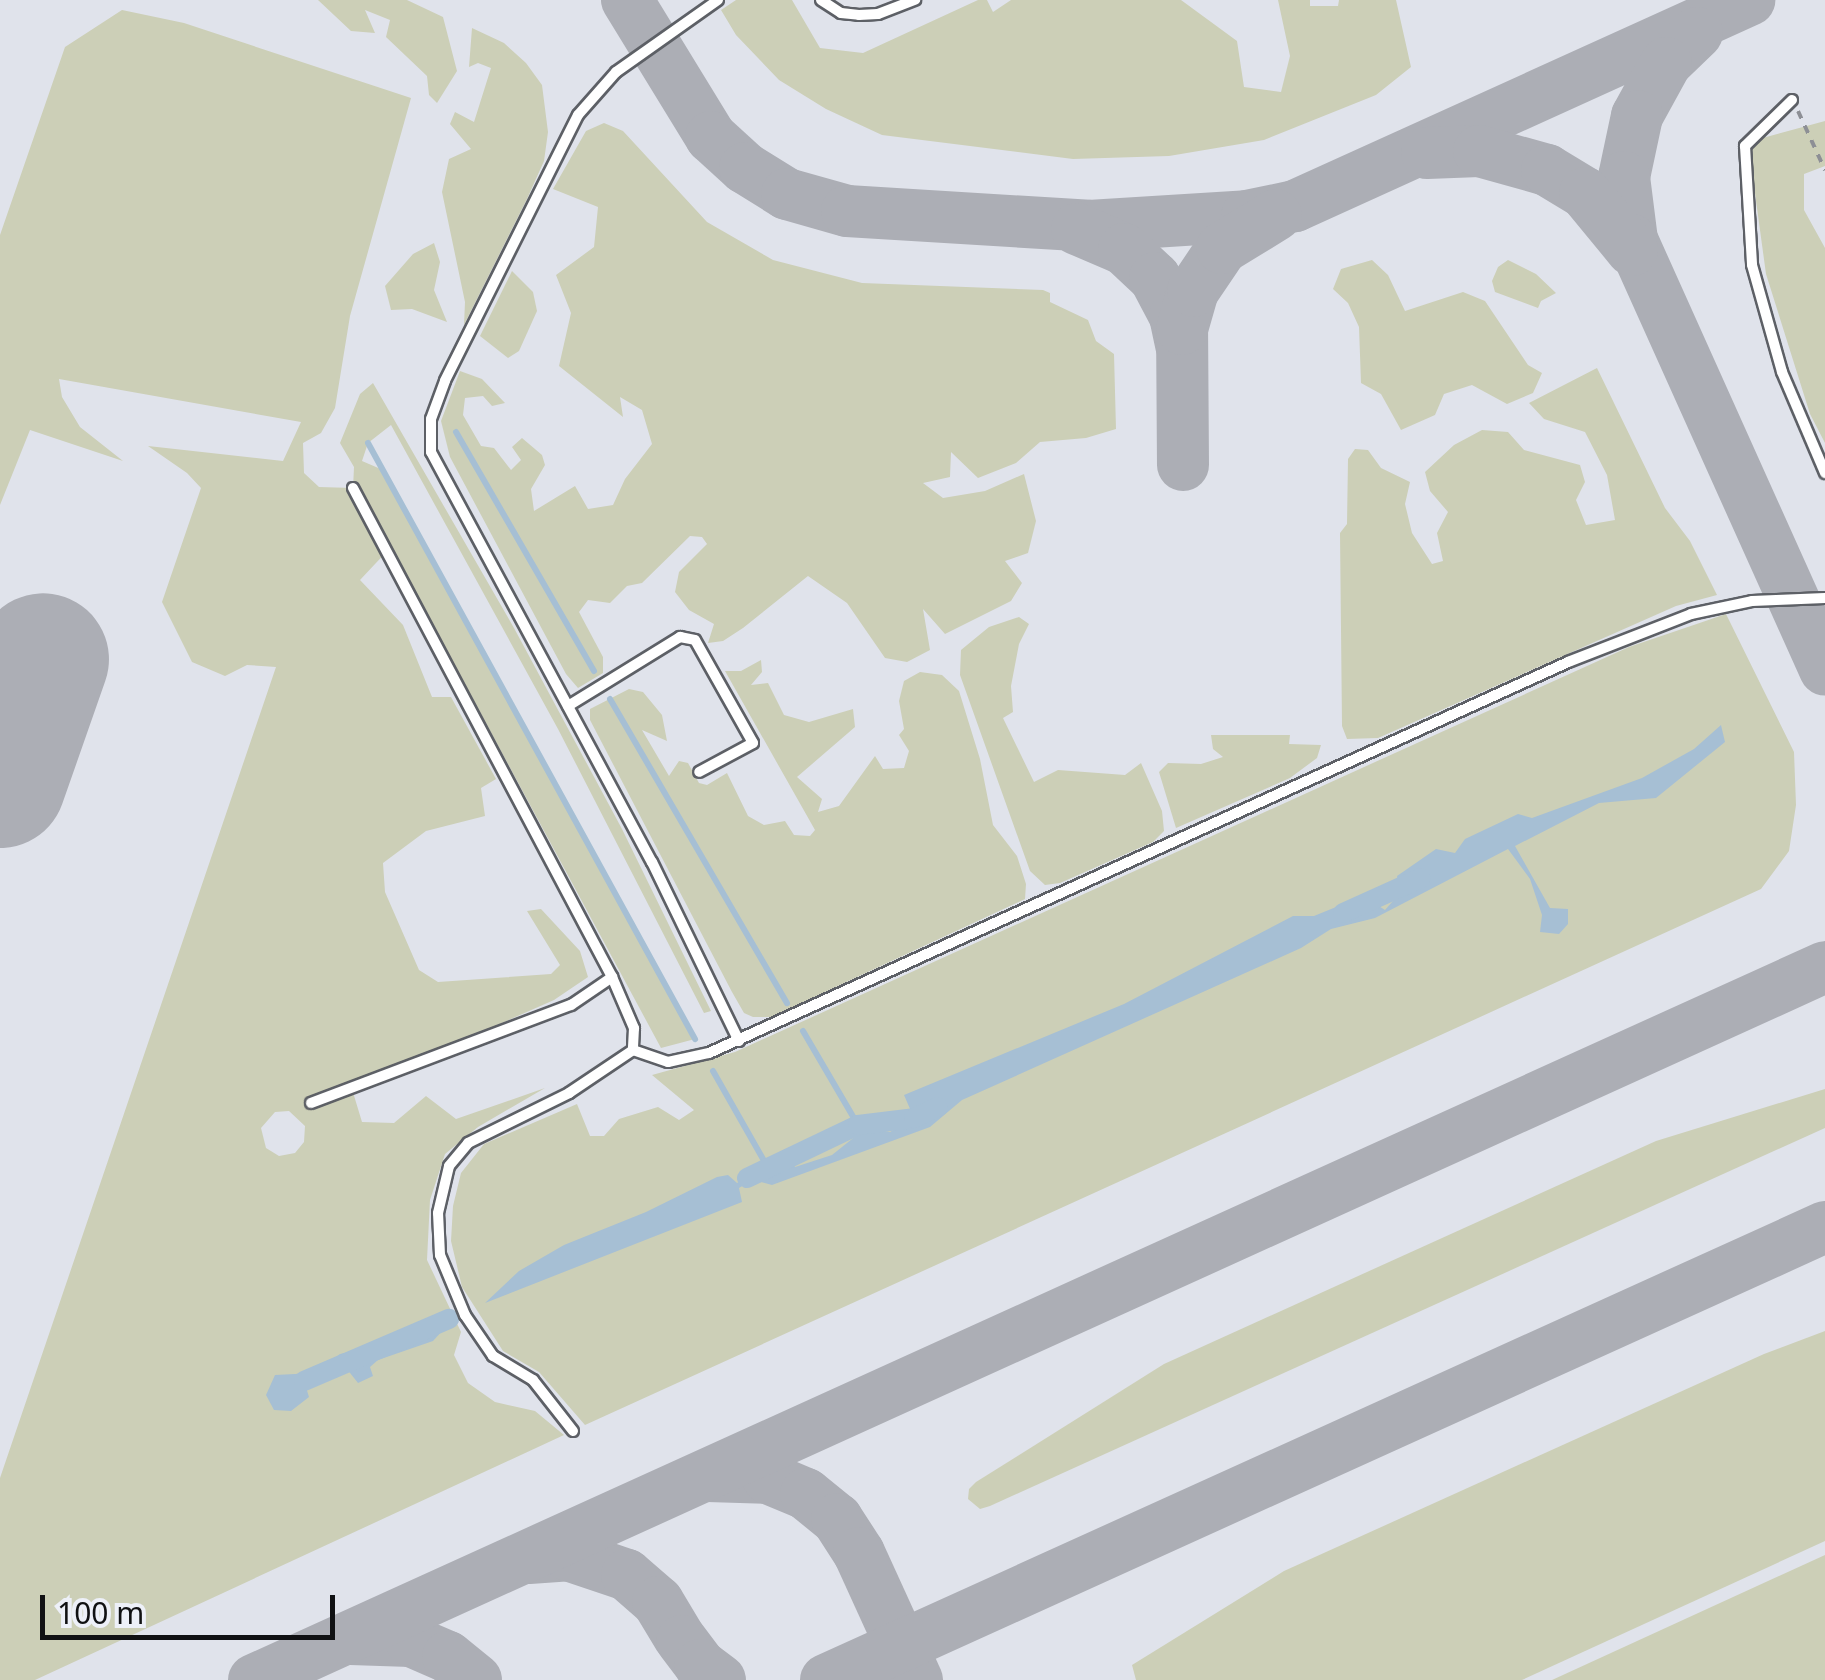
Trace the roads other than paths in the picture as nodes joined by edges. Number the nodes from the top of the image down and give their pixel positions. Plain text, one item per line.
1 (718, 0) edge
2 (822, 0) edge
3 (914, 0) edge
4 (1792, 100) road end
5 (1825, 473) edge
6 (353, 488) dead end
7 (1825, 598) edge
8 (568, 706) junction
9 (699, 772) dead end
10 (612, 977) junction
11 (740, 1041) junction
12 (633, 1050) junction
13 (311, 1103) dead end
14 (573, 1431) dead end

1 - 8 lane
2 - 3 lane
4 - 5 lane
6 - 10 lane
7 - 11 lane
8 - 9 lane
8 - 11 lane
10 - 12 lane
10 - 13 lane
11 - 12 lane
12 - 14 lane

